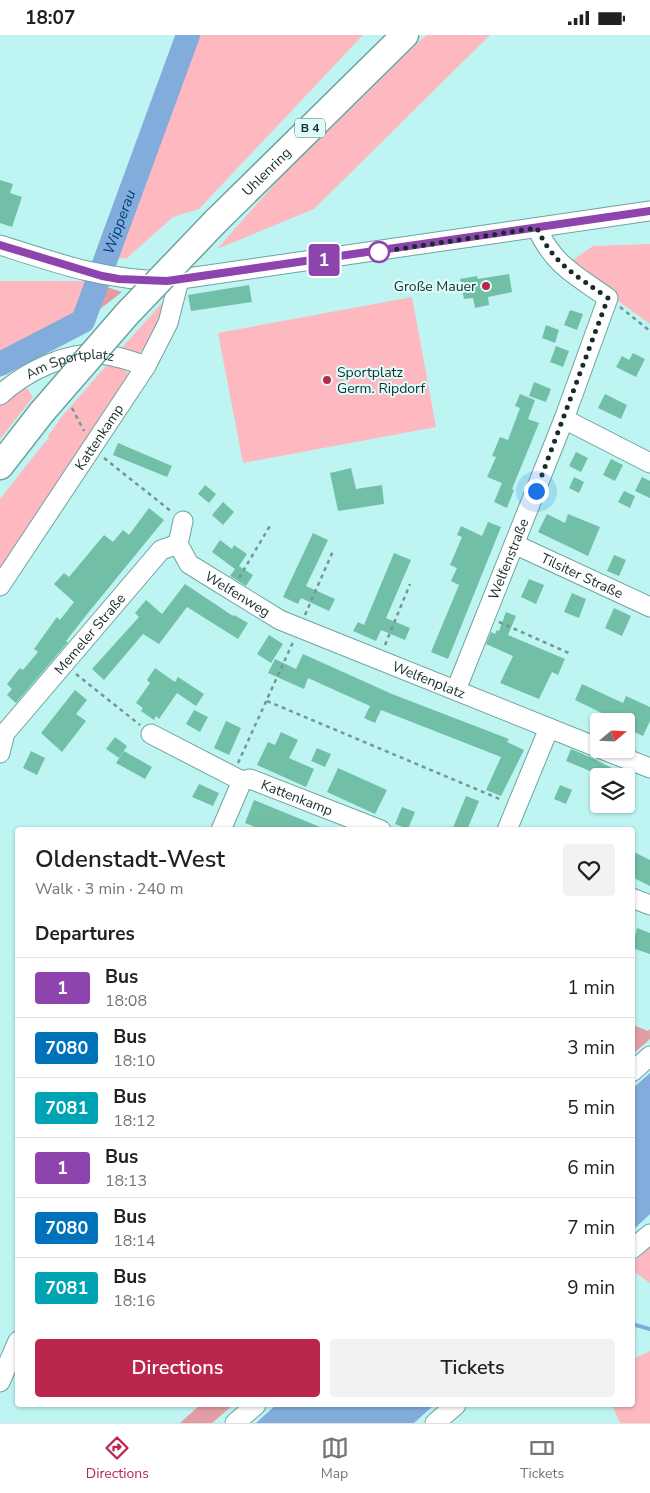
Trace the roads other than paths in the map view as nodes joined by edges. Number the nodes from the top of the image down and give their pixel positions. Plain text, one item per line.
1 (404, 35) edge
2 (650, 211) edge
3 (537, 228) junction
4 (0, 245) edge
5 (179, 280) junction
6 (146, 366) junction
7 (0, 395) edge
8 (564, 419) junction
9 (650, 463) edge
10 (0, 466) edge
11 (183, 521) road end
12 (178, 544) junction
13 (514, 544) junction
14 (0, 586) edge
15 (650, 607) edge
16 (303, 630) joint
17 (456, 690) junction
18 (550, 728) junction
19 (151, 734) road end
20 (590, 744) edge
21 (0, 753) edge
22 (625, 758) edge
23 (650, 768) edge
24 (237, 778) junction
25 (222, 827) edge
26 (373, 827) edge
27 (508, 827) edge
28 (635, 899) edge
29 (650, 905) edge
30 (650, 1057) edge
31 (635, 1070) edge
32 (650, 1234) edge
33 (635, 1246) edge
34 (15, 1348) edge
35 (0, 1382) edge
36 (254, 1407) edge
37 (454, 1407) edge
38 (235, 1423) edge
39 (435, 1423) edge

1 - 10 highway, Uhlenring / B 4, bridge
2 - 3 street
3 - 5 street
3 - 8 street, Welfenstraße
4 - 5 street
5 - 6 street, Kattenkamp
6 - 7 street, Am Sportplatz
6 - 14 street, Kattenkamp
8 - 9 street
8 - 13 street, Welfenstraße
11 - 12 street
12 - 16 street, Welfenweg
12 - 21 street, Memeler Straße
13 - 15 street, Tilsiter Straße
13 - 17 street, Welfenstraße
16 - 17 street, Welfenplatz
17 - 18 street, Welfenplatz
18 - 20 street, Welfenplatz
18 - 27 street
19 - 24 street, Kattenkamp
22 - 23 street, Welfenplatz
24 - 25 street, Kattenkamp
24 - 26 street, Kattenkamp
28 - 29 street
30 - 31 street
32 - 33 street
34 - 35 street
36 - 38 street
37 - 39 street

